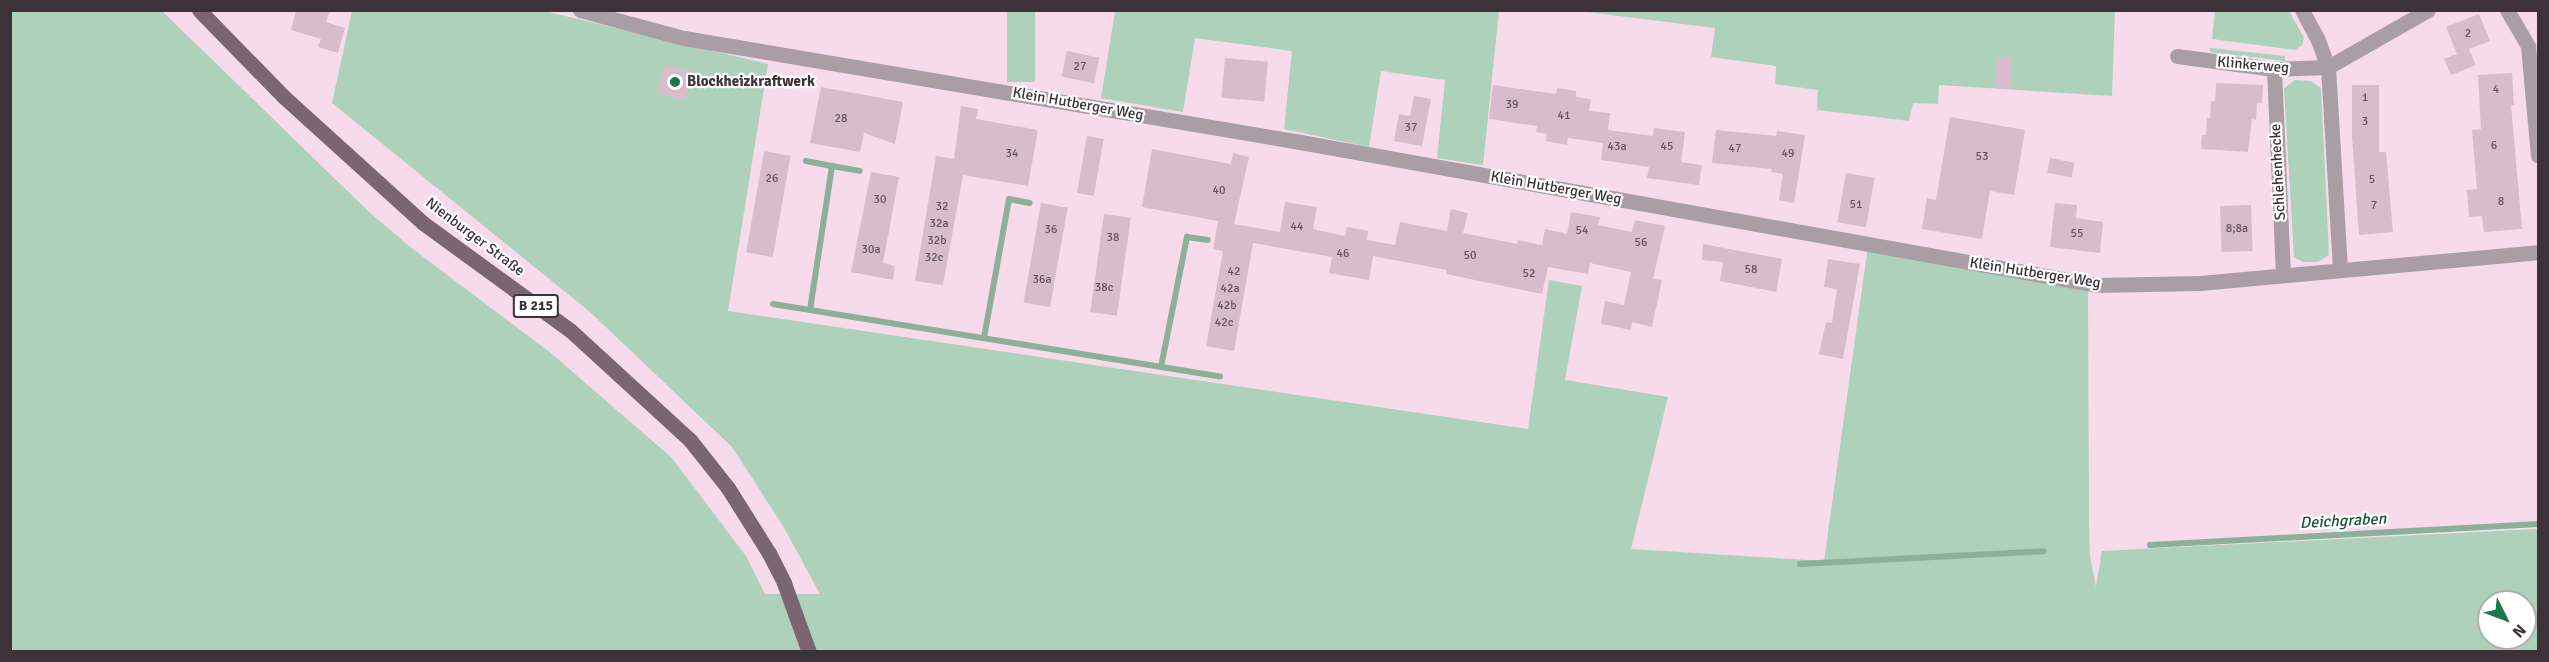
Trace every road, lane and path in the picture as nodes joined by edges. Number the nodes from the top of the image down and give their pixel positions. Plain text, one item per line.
1 (199, 10) edge
2 (580, 10) edge
3 (2302, 10) edge
4 (2428, 10) edge
5 (2507, 10) edge
6 (2177, 56) dead end
7 (2328, 68) junction
8 (2274, 69) junction
9 (2538, 156) edge
10 (2538, 252) edge
11 (2340, 269) junction
12 (2283, 275) junction
13 (809, 651) edge

1 - 13 main road, Nienburger Straße / B 215
2 - 12 street, Klein Hutberger Weg
3 - 7 street
4 - 7 street, Klinkerweg
5 - 9 street
6 - 8 street, Klinkerweg
7 - 8 street, Klinkerweg
7 - 11 street
8 - 12 street, Schlehenhecke
10 - 11 street, Klein Hutberger Weg
11 - 12 street, Klein Hutberger Weg

